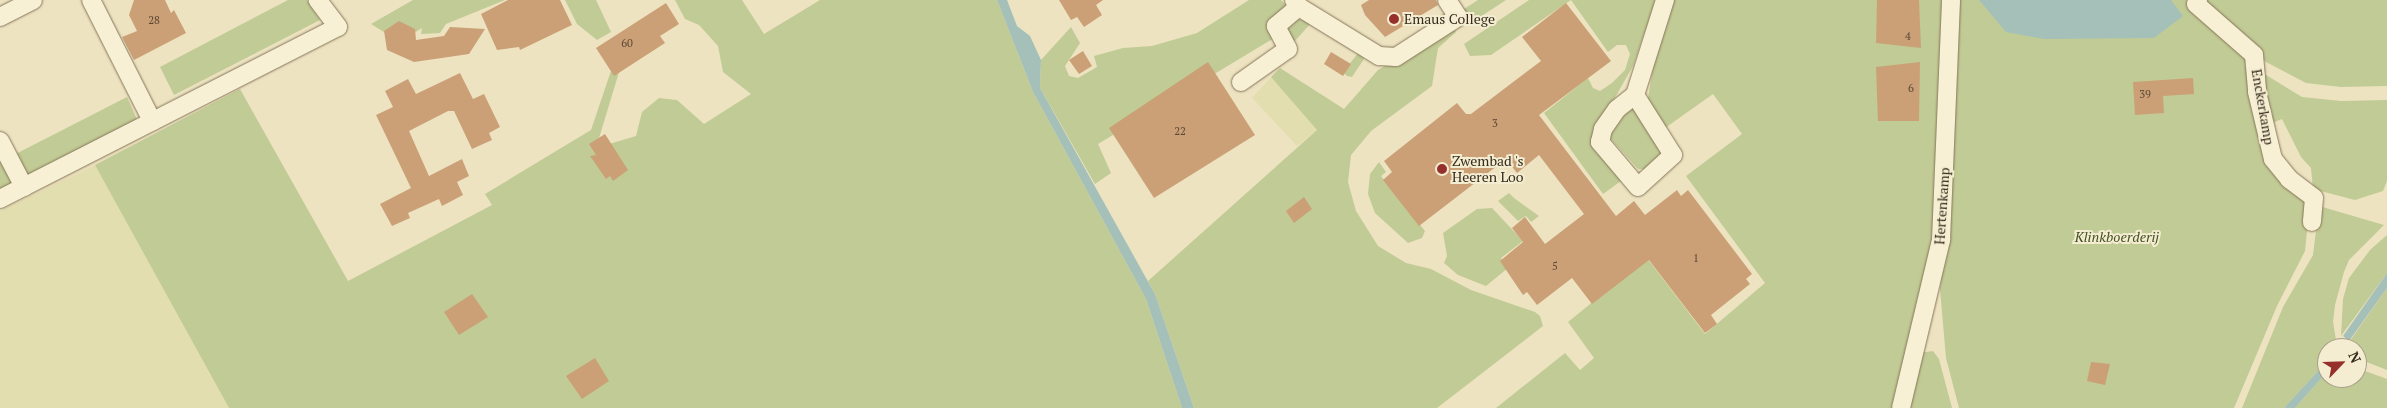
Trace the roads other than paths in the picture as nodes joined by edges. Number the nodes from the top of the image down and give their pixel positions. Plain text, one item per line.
1 (33, 0) edge
2 (91, 0) edge
3 (318, 0) edge
4 (1447, 0) edge
5 (1665, 0) edge
6 (1951, 0) edge
7 (2198, 0) edge
8 (1297, 4) edge
9 (0, 17) edge
10 (1241, 82) dead end
11 (1634, 95) junction
12 (152, 121) junction
13 (0, 142) edge
14 (24, 187) junction
15 (0, 199) edge
16 (2312, 222) dead end
17 (1901, 408) edge

1 - 9 street
2 - 12 street
3 - 12 street
4 - 8 street
5 - 11 street
6 - 17 street, Hertenkamp
7 - 16 street, Enckerkamp
8 - 10 street
11 - 11 street
12 - 14 street
13 - 14 street
14 - 15 street

